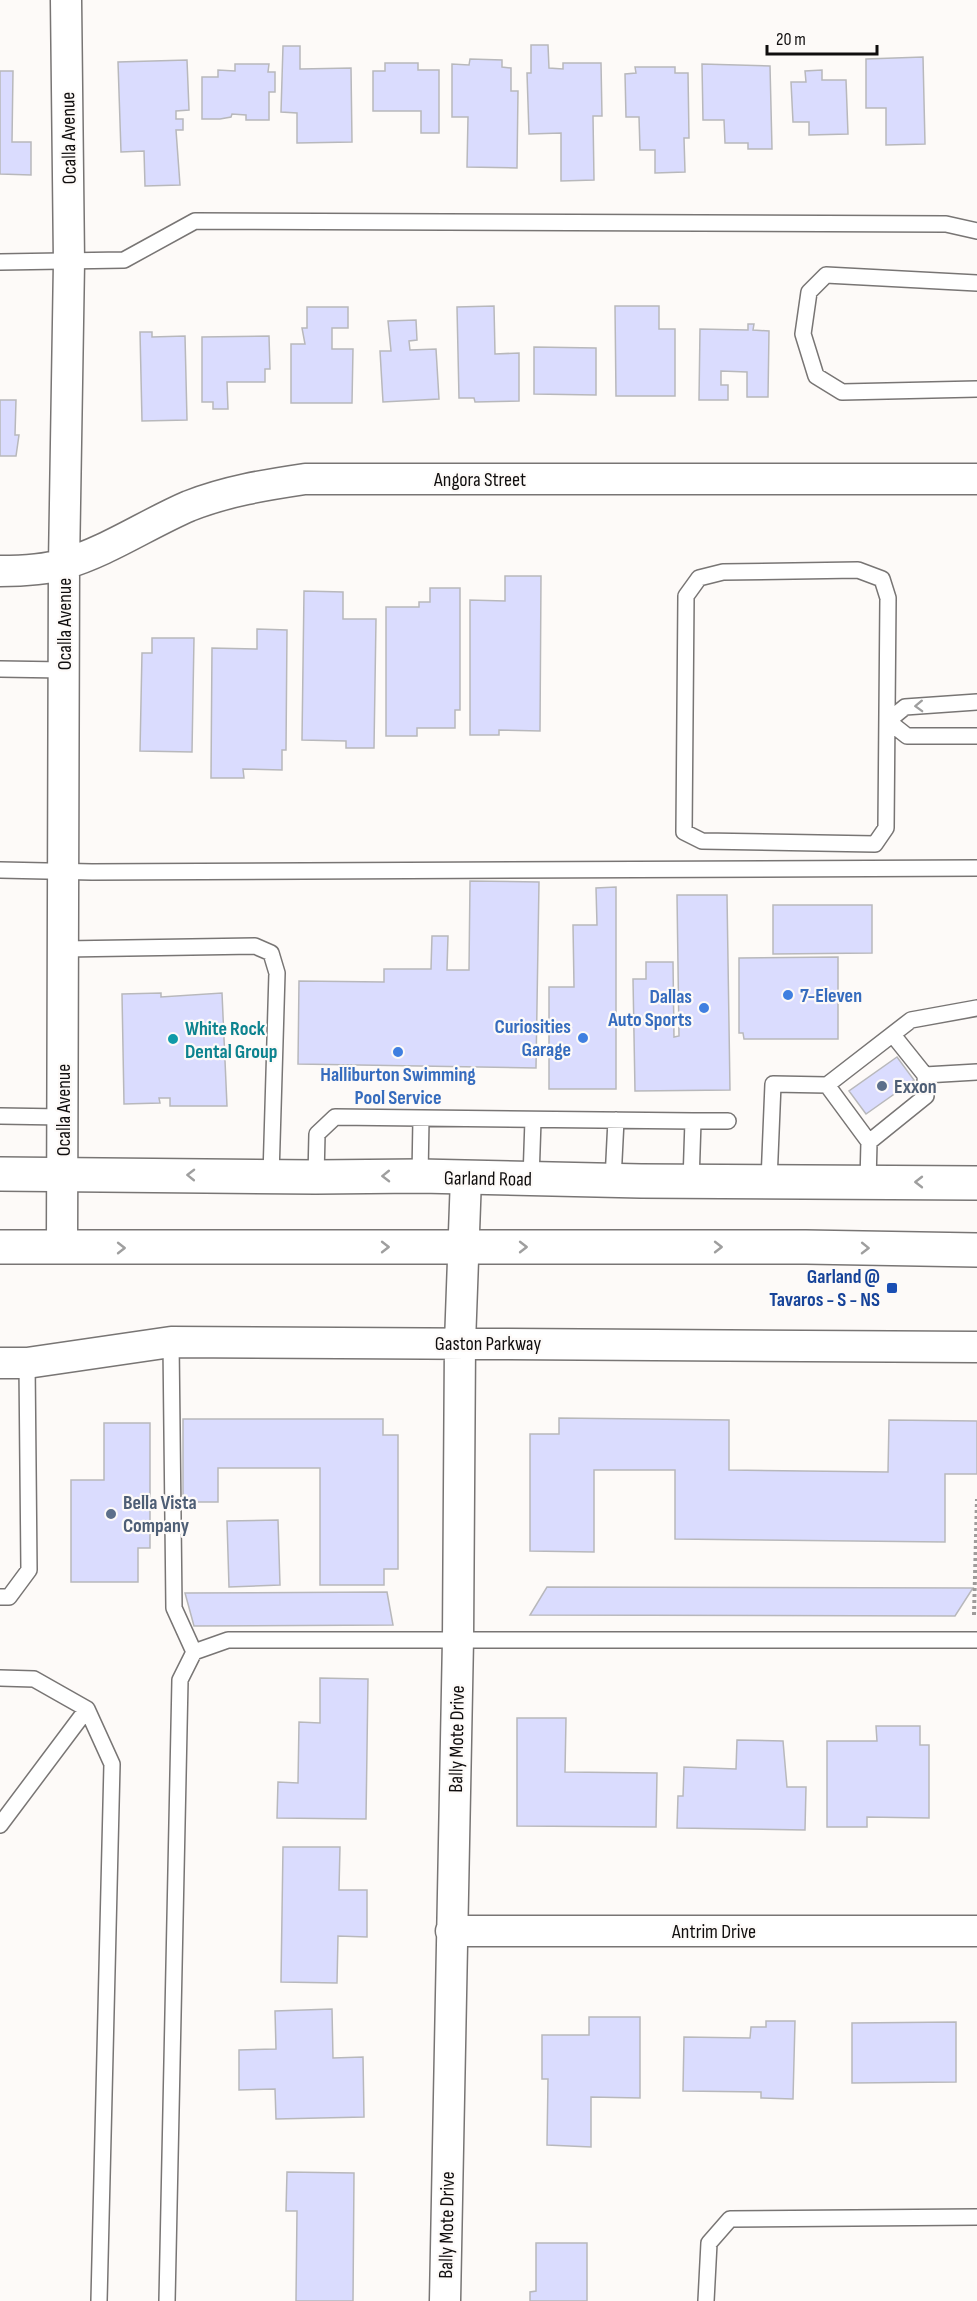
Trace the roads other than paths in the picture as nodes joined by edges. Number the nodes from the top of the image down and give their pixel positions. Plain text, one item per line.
1 (66, 0) edge
2 (977, 231) edge
3 (0, 262) edge
4 (69, 262) junction
5 (977, 283) edge
6 (977, 389) edge
7 (977, 479) edge
8 (64, 564) junction
9 (0, 571) edge
10 (0, 669) edge
11 (64, 670) junction
12 (977, 702) edge
13 (888, 721) junction
14 (977, 736) edge
15 (977, 868) edge
16 (0, 870) edge
17 (64, 872) junction
18 (64, 949) junction
19 (977, 1008) edge
20 (893, 1035) junction
21 (977, 1072) edge
22 (925, 1075) junction
23 (827, 1085) junction
24 (0, 1116) edge
25 (63, 1117) junction
26 (421, 1119) junction
27 (533, 1120) junction
28 (616, 1120) junction
29 (693, 1121) junction
30 (728, 1121) dead end
31 (869, 1142) junction
32 (0, 1174) edge
33 (63, 1174) junction
34 (271, 1176) junction
35 (420, 1176) junction
36 (316, 1177) junction
37 (466, 1177) junction
38 (531, 1179) junction
39 (613, 1180) junction
40 (769, 1181) junction
41 (691, 1182) junction
42 (868, 1182) junction
43 (977, 1183) edge
44 (0, 1247) edge
45 (464, 1247) junction
46 (62, 1248) junction
47 (977, 1250) edge
48 (171, 1342) junction
49 (460, 1343) junction
50 (977, 1347) edge
51 (14, 1363) edge
52 (0, 1597) edge
53 (458, 1639) junction
54 (976, 1640) edge
55 (195, 1652) junction
56 (0, 1678) edge
57 (87, 1709) junction
58 (0, 1825) edge
59 (451, 1931) junction
60 (977, 1931) edge
61 (977, 2217) edge
62 (99, 2301) edge
63 (167, 2301) edge
64 (445, 2301) edge
65 (706, 2301) edge

1 - 4 street, Ocalla Avenue
2 - 4 lane
3 - 4 lane
4 - 8 street, Ocalla Avenue
5 - 6 lane
7 - 8 street, Angora Street
8 - 9 street, Angora Street
8 - 11 street, Ocalla Avenue
10 - 11 lane
11 - 17 street, Ocalla Avenue
12 -> 13 lane
13 - 13 lane
13 - 14 lane
15 - 17 lane
16 - 17 lane
17 - 18 street, Ocalla Avenue
18 - 25 street, Ocalla Avenue
18 - 34 lane
19 - 20 lane
20 - 22 lane
20 - 23 lane
21 - 22 lane
22 - 31 lane
23 - 31 lane
23 - 40 lane
24 - 25 lane
25 - 33 street, Ocalla Avenue
26 - 27 lane
26 - 35 lane
26 - 36 lane
27 - 28 lane
27 - 38 lane
28 - 29 lane
28 - 39 lane
29 - 30 lane
29 - 41 lane
31 - 42 lane
32 - 33 main road, Garland Road
34 -> 33 main road, Garland Road
33 - 46 street, Ocalla Avenue
34 - 36 main road, Garland Road
35 -> 36 main road, Garland Road
35 - 37 main road, Garland Road
37 - 38 main road, Garland Road
37 - 45 street, Bally Mote Drive
38 - 39 main road, Garland Road
39 - 41 main road, Garland Road
40 - 41 main road, Garland Road
40 - 42 main road, Garland Road
43 -> 42 main road, Garland Road
44 - 46 main road
46 -> 45 main road
45 -> 47 main road
45 - 49 street, Bally Mote Drive
48 - 49 street, Gaston Parkway
48 - 51 street, Gaston Parkway
48 - 55 lane
49 - 50 street, Gaston Parkway
49 - 53 street, Bally Mote Drive
51 - 52 lane
53 - 54 lane
53 - 55 lane
53 - 59 street, Bally Mote Drive
55 - 63 lane
56 - 57 lane
57 - 58 lane
57 - 62 lane
59 - 60 street, Antrim Drive
59 - 64 street, Bally Mote Drive
61 - 65 lane

